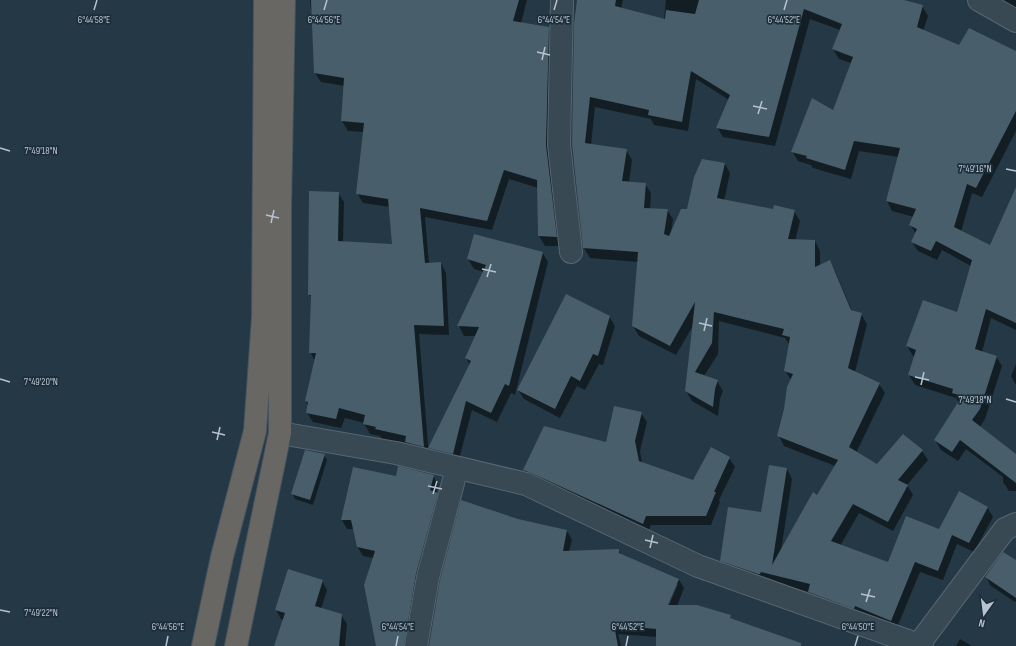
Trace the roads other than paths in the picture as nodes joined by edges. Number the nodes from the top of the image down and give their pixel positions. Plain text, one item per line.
1 (265, 0) edge
2 (284, 0) edge
3 (562, 0) edge
4 (979, 0) edge
5 (1016, 21) edge
6 (571, 252) dead end
7 (280, 433) junction
8 (457, 468) junction
9 (1016, 524) edge
10 (920, 645) edge
11 (203, 646) edge
12 (236, 646) edge
13 (416, 646) edge

1 - 11 highway
2 - 7 highway
3 - 6 street
4 - 5 street
7 - 8 street
7 - 12 highway
8 - 10 street
8 - 13 street
9 - 10 street

